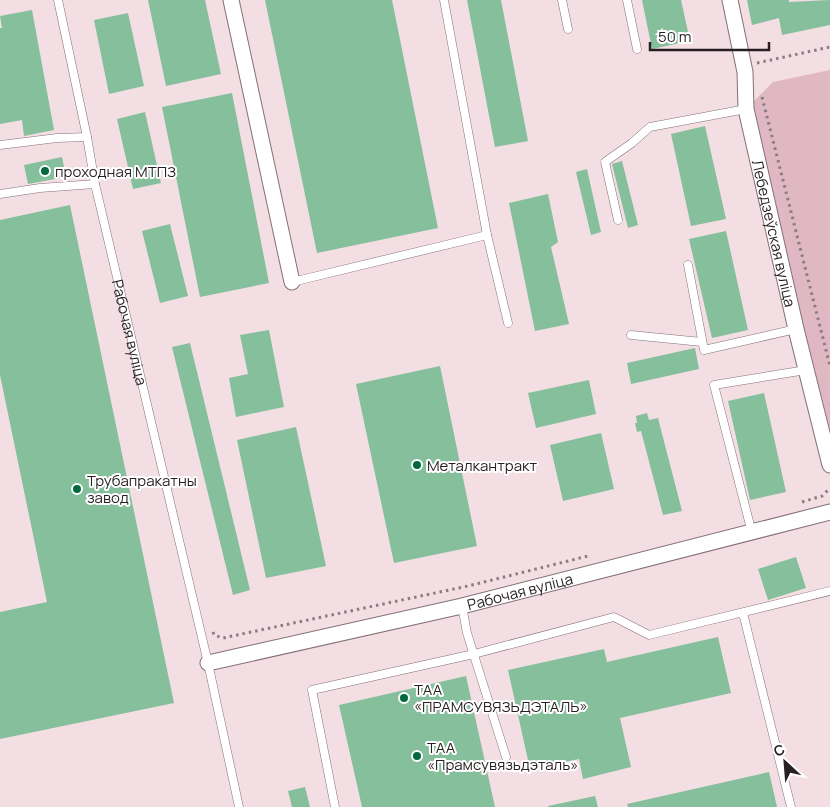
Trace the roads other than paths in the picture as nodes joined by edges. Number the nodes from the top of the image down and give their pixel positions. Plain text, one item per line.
1 (58, 0) edge
2 (231, 0) edge
3 (444, 0) edge
4 (562, 0) edge
5 (628, 0) edge
6 (730, 0) edge
7 (568, 29) dead end
8 (637, 49) dead end
9 (746, 109) junction
10 (87, 137) junction
11 (0, 145) edge
12 (95, 184) junction
13 (0, 194) edge
14 (618, 220) dead end
15 (486, 235) junction
16 (688, 265) dead end
17 (292, 282) joint
18 (508, 324) dead end
19 (796, 328) junction
20 (632, 335) dead end
21 (702, 342) junction
22 (806, 370) junction
23 (830, 465) edge
24 (830, 512) edge
25 (752, 533) junction
26 (830, 591) edge
27 (462, 606) junction
28 (743, 613) junction
29 (474, 654) junction
30 (208, 663) junction
31 (506, 758) dead end
32 (239, 807) edge
33 (335, 807) edge
34 (791, 807) edge

1 - 10 lane, Рабочая вуліца
2 - 17 street
3 - 15 lane
4 - 7 lane
5 - 8 lane
6 - 9 street, Лебедзеўская вуліца
9 - 14 lane
9 - 19 street, Лебедзеўская вуліца
10 - 11 lane
10 - 12 lane, Рабочая вуліца
12 - 13 lane
12 - 30 lane, Рабочая вуліца
15 - 17 lane
15 - 18 lane
16 - 21 lane
19 - 21 lane
19 - 22 street, Лебедзеўская вуліца
20 - 21 lane
22 - 23 street, Лебедзеўская вуліца
22 - 25 lane
24 - 25 street, Рабочая вуліца
25 - 27 street, Рабочая вуліца
26 - 28 lane
27 - 29 lane
27 - 30 street, Рабочая вуліца
28 - 29 lane
28 - 34 lane
29 - 31 lane
29 - 33 lane
30 - 32 lane, Рабочая вуліца

